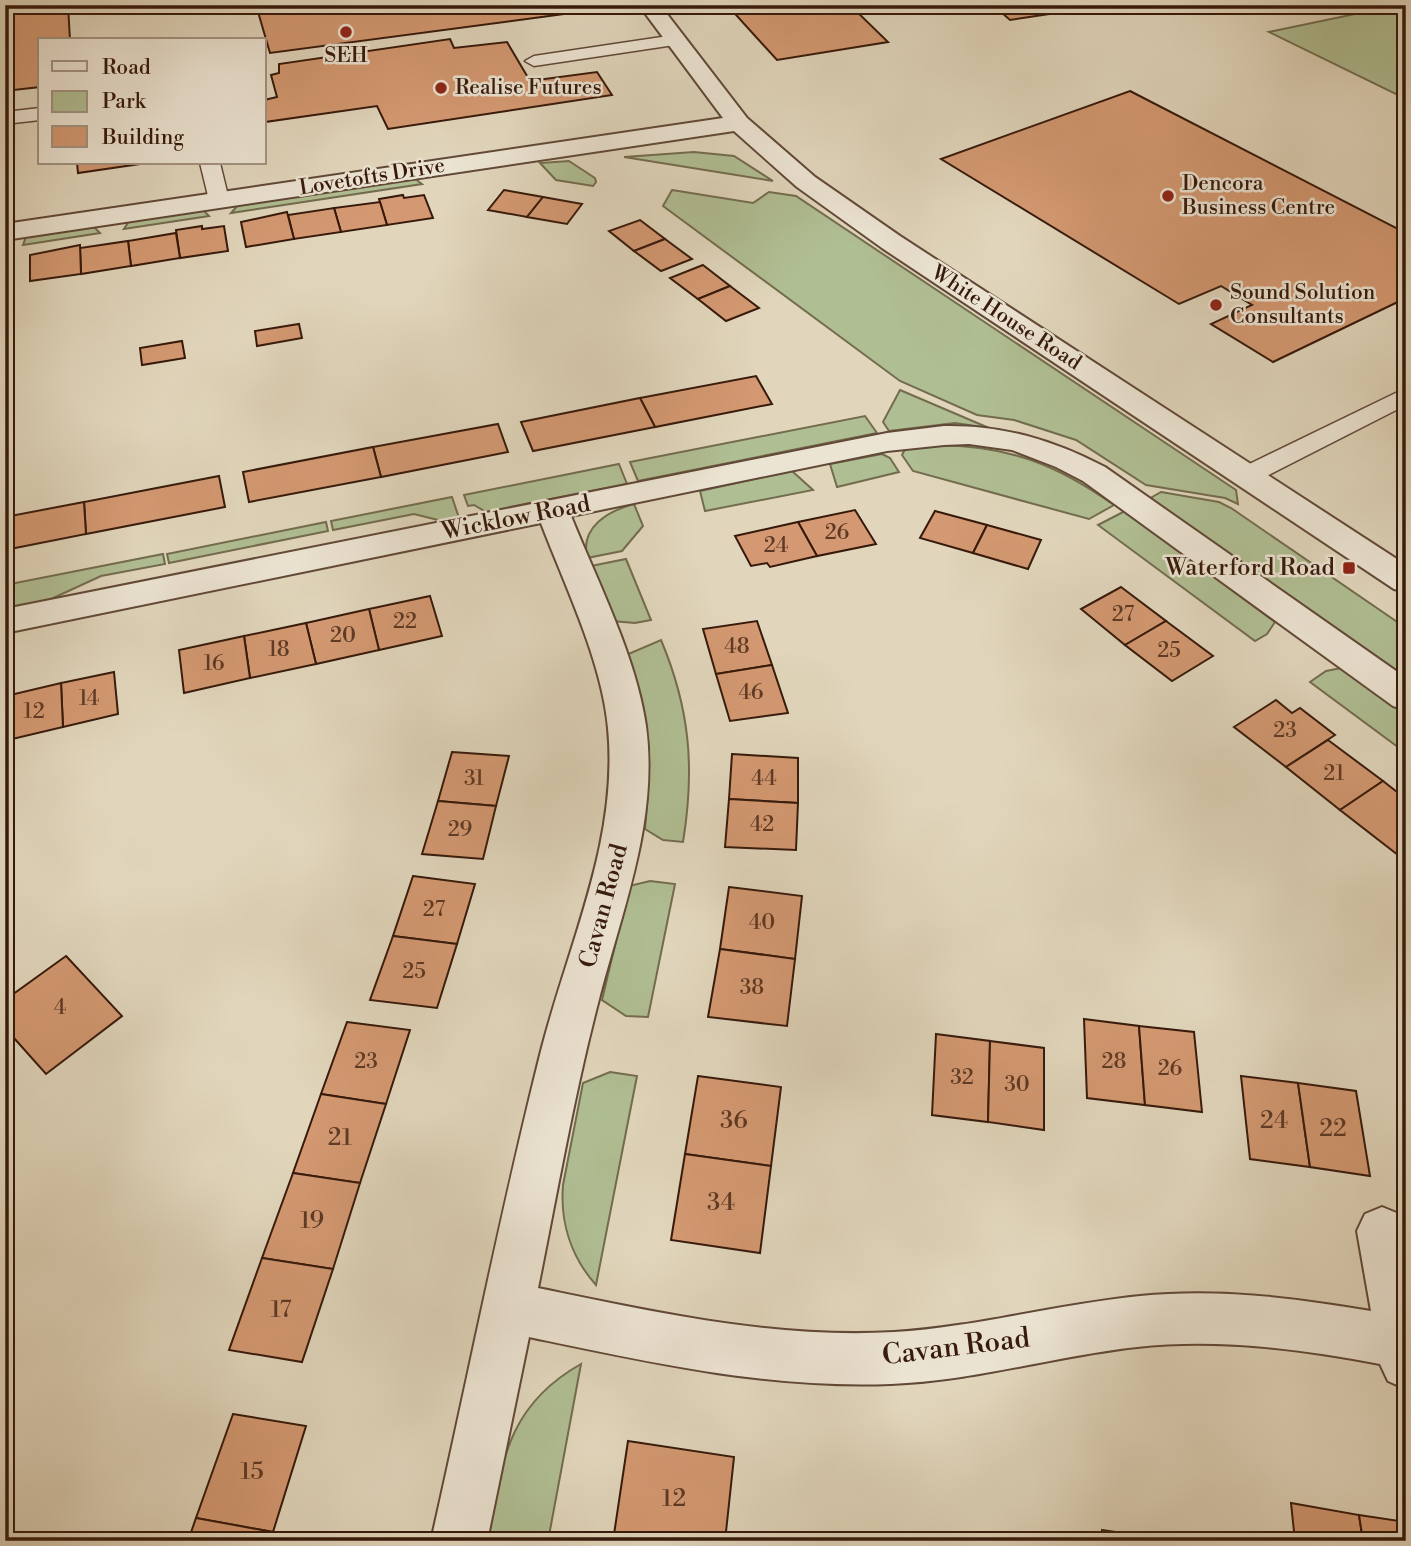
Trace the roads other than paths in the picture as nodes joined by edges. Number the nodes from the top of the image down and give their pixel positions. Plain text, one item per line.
1 (649, 5) edge
2 (675, 40) junction
3 (534, 61) dead end
4 (38, 114) edge
5 (5, 118) edge
6 (739, 123) junction
7 (210, 164) edge
8 (219, 200) junction
9 (5, 232) edge
10 (1406, 395) edge
11 (1247, 476) junction
12 (553, 511) junction
13 (1406, 581) edge
14 (5, 621) edge
15 (1406, 696) edge
16 (1382, 1231) dead end
17 (511, 1308) junction
18 (1404, 1353) edge
19 (459, 1541) edge

1 - 2 street, White House Road
2 - 3 lane
2 - 6 street, White House Road
4 - 5 lane
6 - 8 street, Lovetofts Drive
6 - 11 street, White House Road
7 - 8 lane
8 - 9 street, Lovetofts Drive
10 - 11 lane
11 - 13 street, White House Road
12 - 14 street, Wicklow Road
12 - 15 street, Wicklow Road
12 - 17 street, Cavan Road
16 - 18 street, Cavan Road
17 - 18 street, Cavan Road
17 - 19 street, Cavan Road

